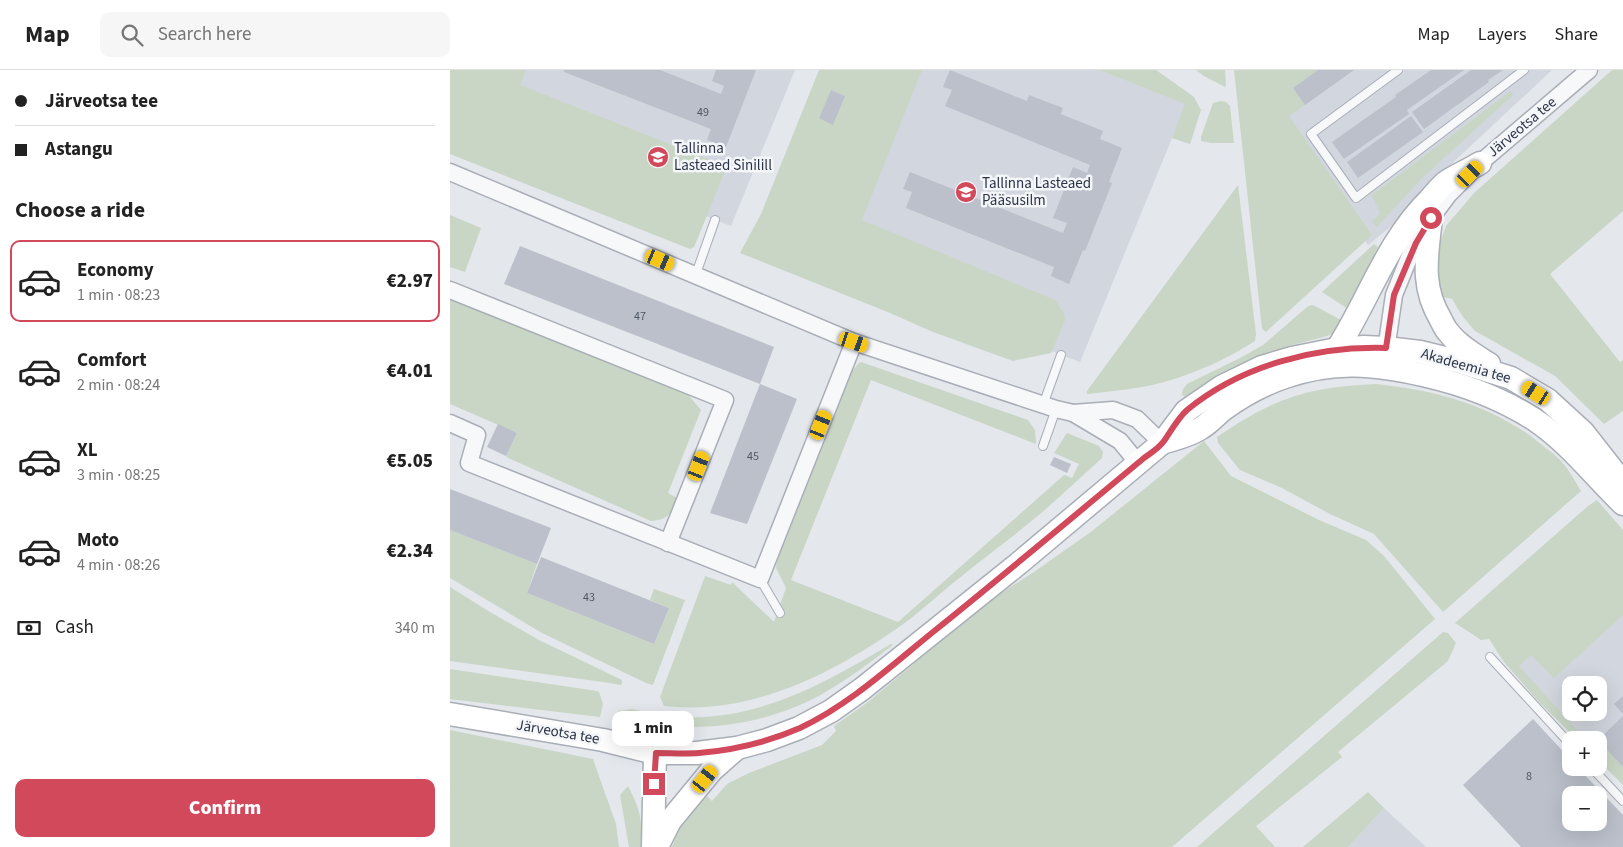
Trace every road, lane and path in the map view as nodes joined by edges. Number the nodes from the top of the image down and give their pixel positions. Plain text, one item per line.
1 (1398, 70) edge
2 (1524, 70) edge
3 (1589, 70) edge
4 (1480, 163) junction
5 (450, 172) edge
6 (1431, 218) junction
7 (715, 220) dead end
8 (696, 274) junction
9 (450, 290) edge
10 (854, 342) junction
11 (1338, 349) junction
12 (1061, 355) dead end
13 (1385, 357) junction
14 (1511, 378) junction
15 (1050, 407) junction
16 (1074, 413) junction
17 (450, 423) edge
18 (1162, 443) junction
19 (1043, 446) dead end
20 (1138, 464) junction
21 (1623, 484) edge
22 (1623, 504) edge
23 (668, 543) junction
24 (760, 579) junction
25 (780, 613) dead end
26 (1490, 657) dead end
27 (450, 714) edge
28 (1562, 735) edge
29 (737, 748) junction
30 (656, 753) junction
31 (1600, 776) edge
32 (1623, 801) edge
33 (653, 847) edge
34 (657, 847) edge

1 - 2 lane
3 - 4 street, Järveotsa tee
4 - 6 street, Järveotsa tee
4 - 11 main road
5 - 8 street
6 - 13 street, Järveotsa tee
6 - 14 main road
7 - 8 lane
8 - 10 street
9 - 23 street
10 - 15 street
10 - 24 street
11 - 13 main road, Järveotsa tee
11 - 18 main road, Järveotsa tee
12 - 15 lane
13 - 14 main road, Akadeemia tee
13 - 18 main road, Järveotsa tee
13 - 22 main road, Akadeemia tee
14 - 21 main road, Akadeemia tee
15 - 16 street
15 - 19 lane
16 - 18 street
16 - 20 street
17 - 23 street
18 - 20 main road, Järveotsa tee
20 - 29 main road, Järveotsa tee
23 - 24 street
24 - 25 lane
26 - 28 lane
27 - 30 main road, Järveotsa tee
29 - 30 main road, Järveotsa tee
29 - 34 main road
30 - 33 main road
31 - 32 lane

